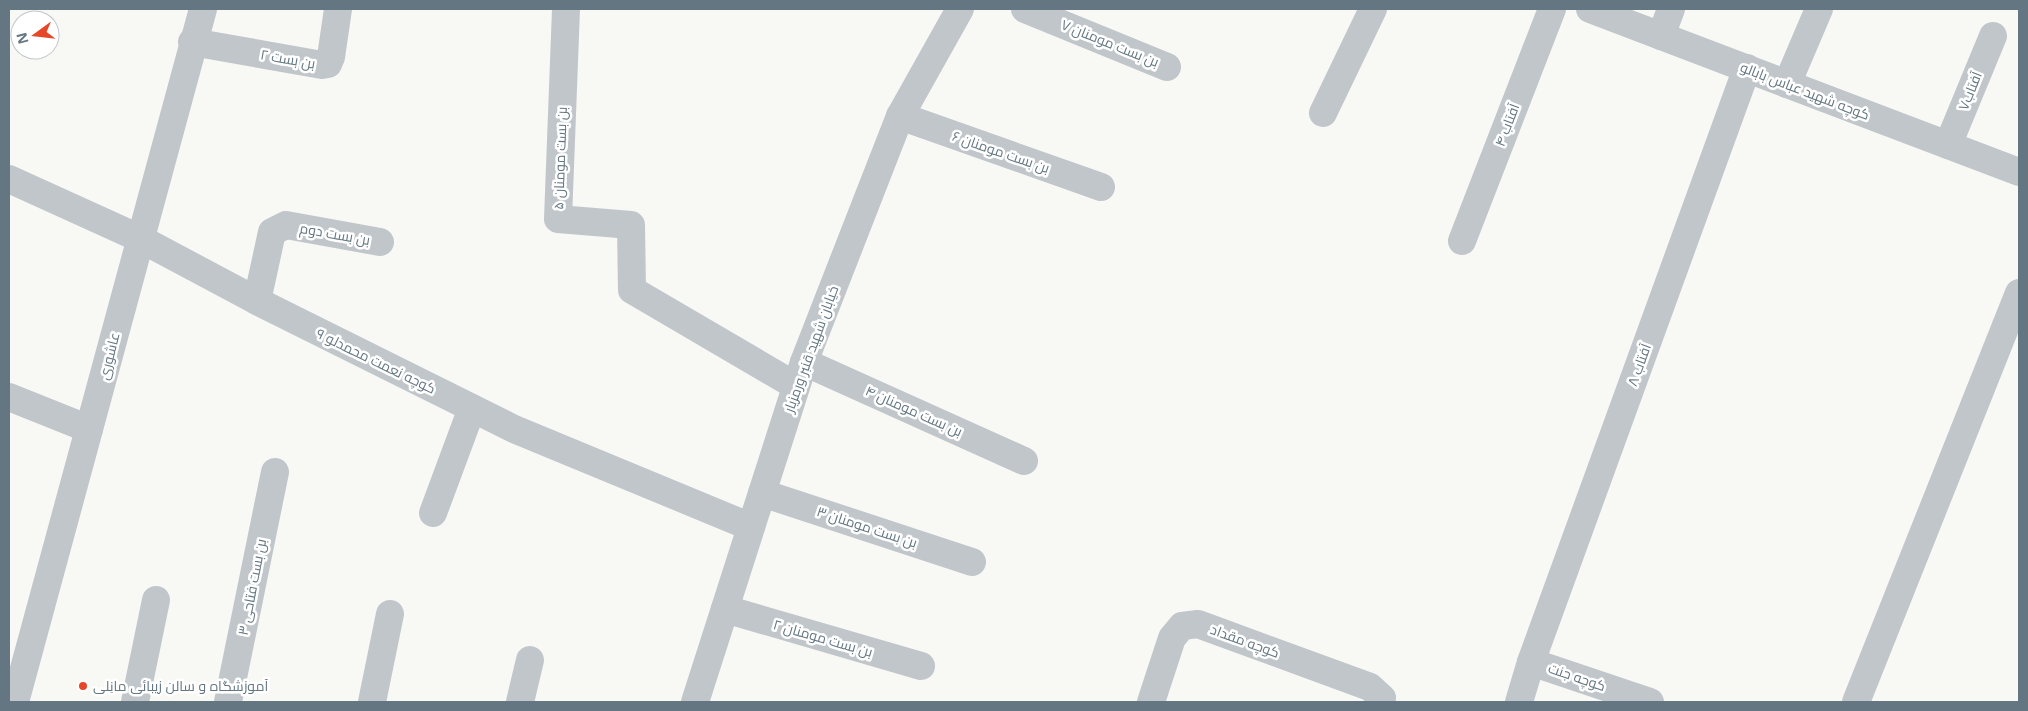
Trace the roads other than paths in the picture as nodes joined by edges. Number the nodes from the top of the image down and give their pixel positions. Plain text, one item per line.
1 (203, 9) edge
2 (338, 9) edge
3 (566, 9) edge
4 (960, 9) edge
5 (1025, 9) edge
6 (1373, 9) edge
7 (1552, 9) edge
8 (1590, 9) edge
9 (1671, 9) edge
10 (1819, 9) edge
11 (1661, 36) junction
12 (1993, 36) dead end
13 (192, 42) junction
14 (1167, 67) dead end
15 (1747, 68) junction
16 (1787, 84) junction
17 (1323, 113) dead end
18 (900, 116) junction
19 (1948, 146) junction
20 (2019, 172) edge
21 (9, 179) edge
22 (1101, 187) dead end
23 (139, 238) junction
24 (1462, 241) dead end
25 (380, 242) dead end
26 (2019, 293) edge
27 (256, 301) junction
28 (801, 374) junction
29 (9, 397) edge
30 (472, 408) junction
31 (89, 429) junction
32 (1024, 461) dead end
33 (275, 472) dead end
34 (762, 493) junction
35 (433, 513) dead end
36 (751, 527) junction
37 (972, 562) dead end
38 (156, 600) dead end
39 (725, 609) junction
40 (390, 614) dead end
41 (530, 660) dead end
42 (1531, 662) junction
43 (921, 666) dead end
44 (1381, 700) edge
45 (14, 702) edge
46 (135, 702) edge
47 (228, 702) edge
48 (372, 702) edge
49 (520, 702) edge
50 (695, 702) edge
51 (1151, 702) edge
52 (1519, 702) edge
53 (1650, 702) edge
54 (1856, 702) edge

1 - 13 street, عاشوری
2 - 13 street, ۲ بن بست
3 - 28 street, ۵ بن بست مومنان
4 - 18 street, خیابان شهید قنبر ورمزیار
5 - 14 street, ۷ بن بست مومنان
6 - 17 street
7 - 24 street, آفتاب ۴
8 - 11 street, کوچه شهید عباس بابالو
9 - 11 street
10 - 16 street
11 - 15 street, کوچه شهید عباس بابالو
12 - 19 street, آفتاب۷
13 - 23 street, عاشوری
15 - 16 street, کوچه شهید عباس بابالو
15 - 42 street, آفتاب ۸
16 - 19 street, کوچه شهید عباس بابالو
18 - 22 street, ۶ بن بست مومنان
18 - 28 street, خیابان شهید قنبر ورمزیار
19 - 20 street, کوچه شهید عباس بابالو
21 - 23 street, کوچه نعمت محمدلو ۹
23 - 27 street, کوچه نعمت محمدلو ۹
23 - 31 street, عاشوری
25 - 27 street, بن بست دوم
26 - 54 street
27 - 30 street, کوچه نعمت محمدلو ۹
28 - 32 street, ۴ بن بست مومنان
28 - 34 street, خیابان شهید قنبر ورمزیار
29 - 31 street
30 - 35 street
30 - 36 street, کوچه نعمت محمدلو ۹
31 - 45 street, عاشوری
33 - 47 street, بن بست فتاحی ۳
34 - 36 street, خیابان شهید قنبر ورمزیار
34 - 37 street, ۳ بن بست مومنان
36 - 39 street, خیابان شهید قنبر ورمزیار
38 - 46 street
39 - 43 street, ۲ بن بست مومنان
39 - 50 street, خیابان شهید قنبر ورمزیار
40 - 48 street
41 - 49 street
42 - 52 street, آفتاب ۸
42 - 53 street, کوچه جنت
44 - 51 street, کوچه مقداد

